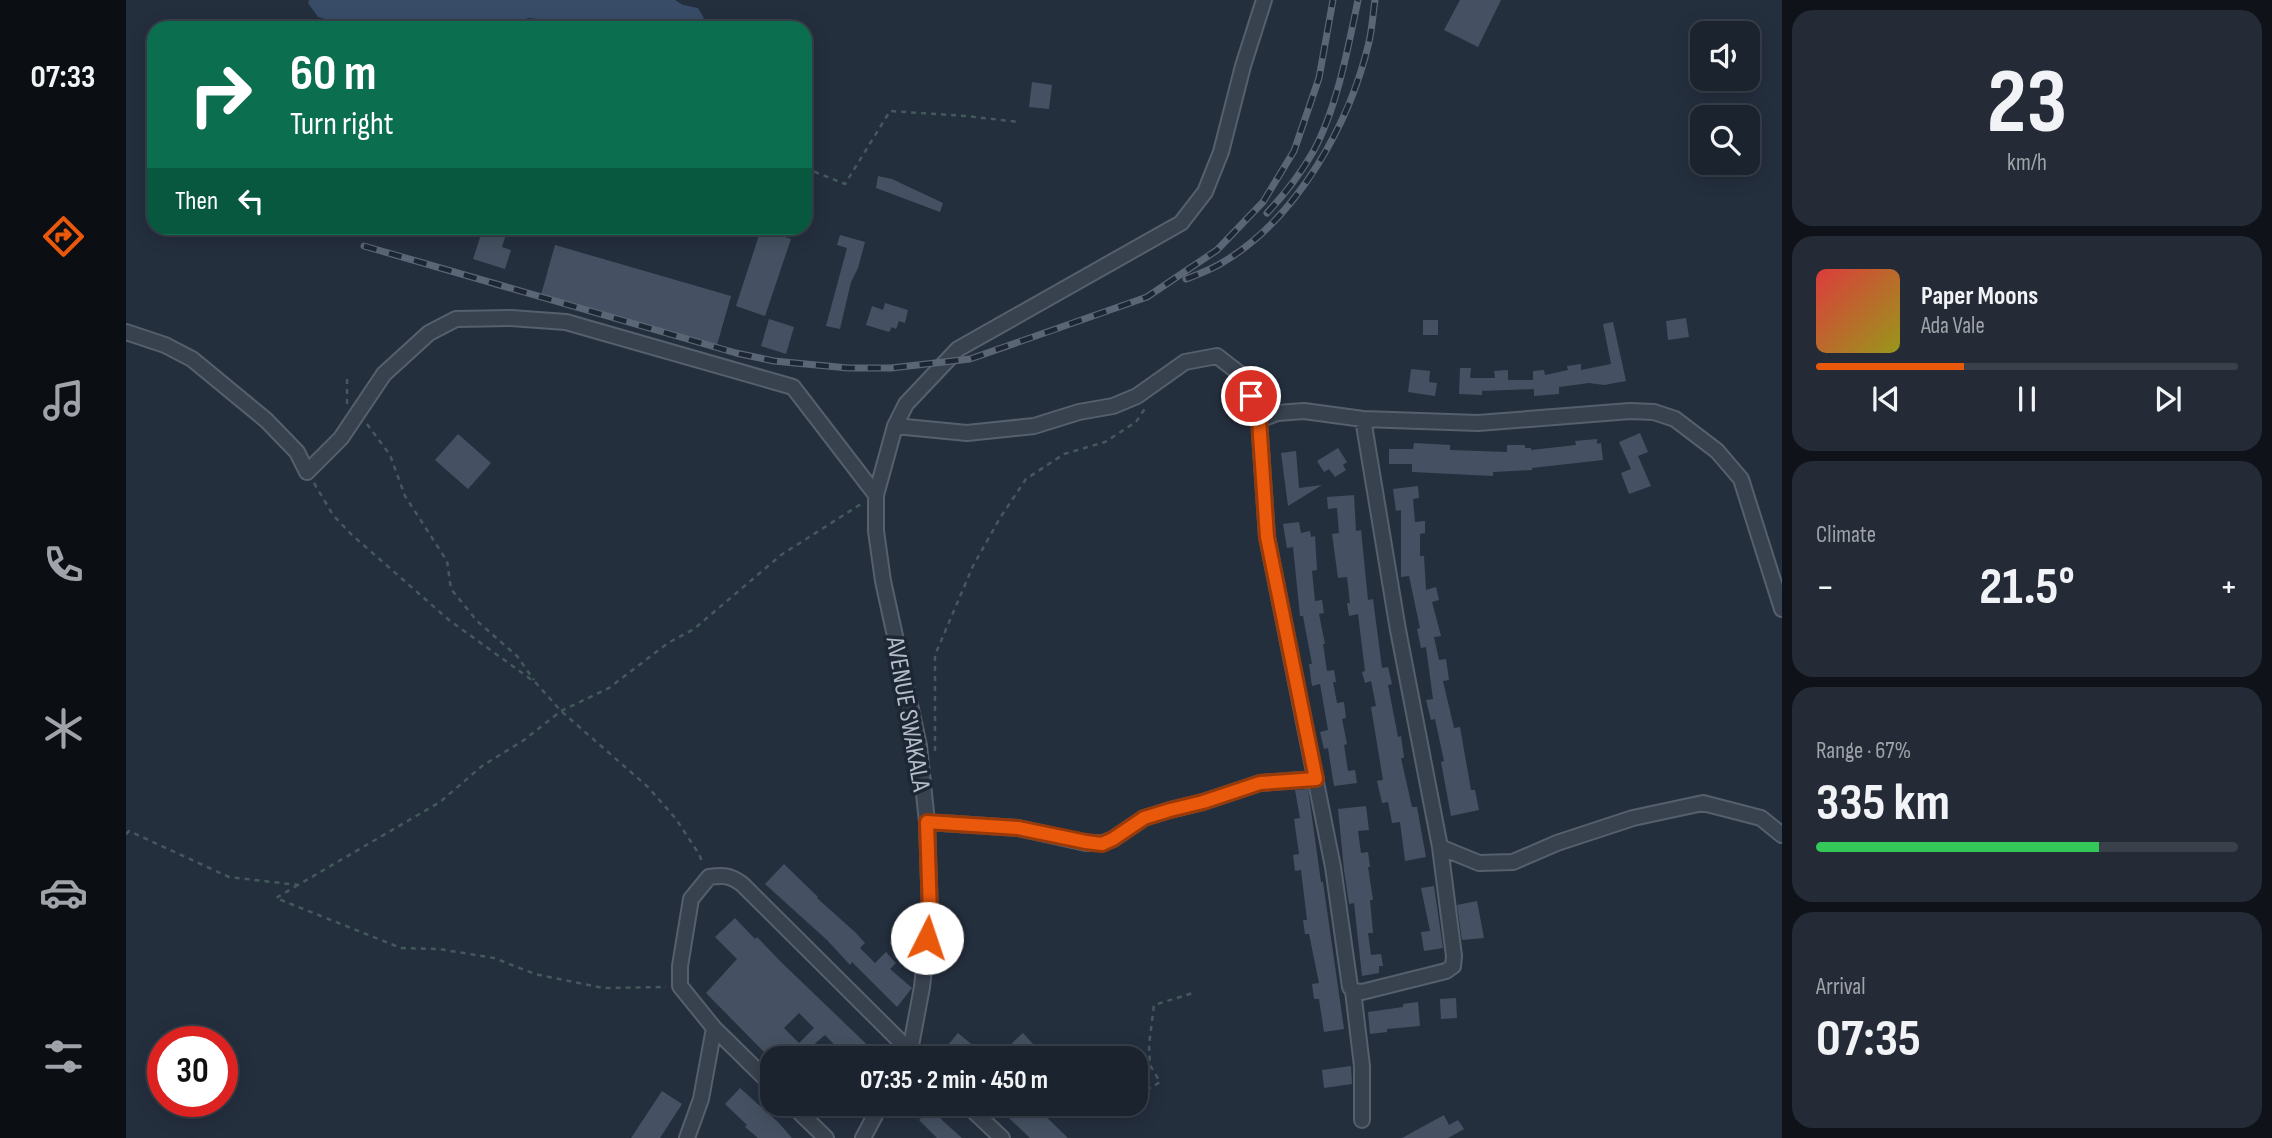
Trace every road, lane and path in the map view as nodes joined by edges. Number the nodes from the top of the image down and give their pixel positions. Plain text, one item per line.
1 (1264, 0) edge
2 (1019, 122) dead end
3 (812, 171) edge
4 (126, 332) edge
5 (347, 376) dead end
6 (1150, 402) dead end
7 (358, 412) junction
8 (1363, 419) junction
9 (1259, 420) junction
10 (895, 426) junction
11 (307, 472) junction
12 (876, 495) junction
13 (1782, 609) edge
14 (536, 683) junction
15 (561, 711) junction
16 (935, 758) dead end
17 (1316, 779) junction
18 (927, 822) junction
19 (126, 834) edge
20 (1782, 835) edge
21 (1440, 847) junction
22 (709, 877) junction
23 (299, 885) junction
24 (680, 986) junction
25 (1353, 991) junction
26 (1193, 993) dead end
27 (714, 1028) junction
28 (901, 1046) edge
29 (913, 1046) edge
30 (760, 1074) edge
31 (1148, 1088) edge
32 (803, 1116) edge
33 (875, 1116) edge
34 (979, 1116) edge
35 (1362, 1120) dead end
36 (687, 1138) edge
37 (826, 1138) edge
38 (863, 1138) edge
39 (1002, 1138) edge

1 - 10 street, AVENUE SWAKALA
2 - 3 path
4 - 11 street
5 - 7 path
6 - 16 path
7 - 11 street
7 - 12 street
7 - 14 path
8 - 9 street
8 - 13 street
8 - 21 street
9 - 10 street
9 - 17 street
10 - 12 street, AVENUE SWAKALA
11 - 14 path
12 - 15 path
12 - 18 street, AVENUE SWAKALA
14 - 15 path
15 - 22 path
15 - 23 path
17 - 18 street
17 - 25 street
18 - 29 street, AVENUE SWAKALA
19 - 23 path
20 - 21 street
21 - 25 street
22 - 24 street
22 - 28 street
23 - 24 path
24 - 27 street
25 - 35 street
26 - 31 path
27 - 30 street
27 - 36 street
32 - 37 street
33 - 38 street
34 - 39 street

